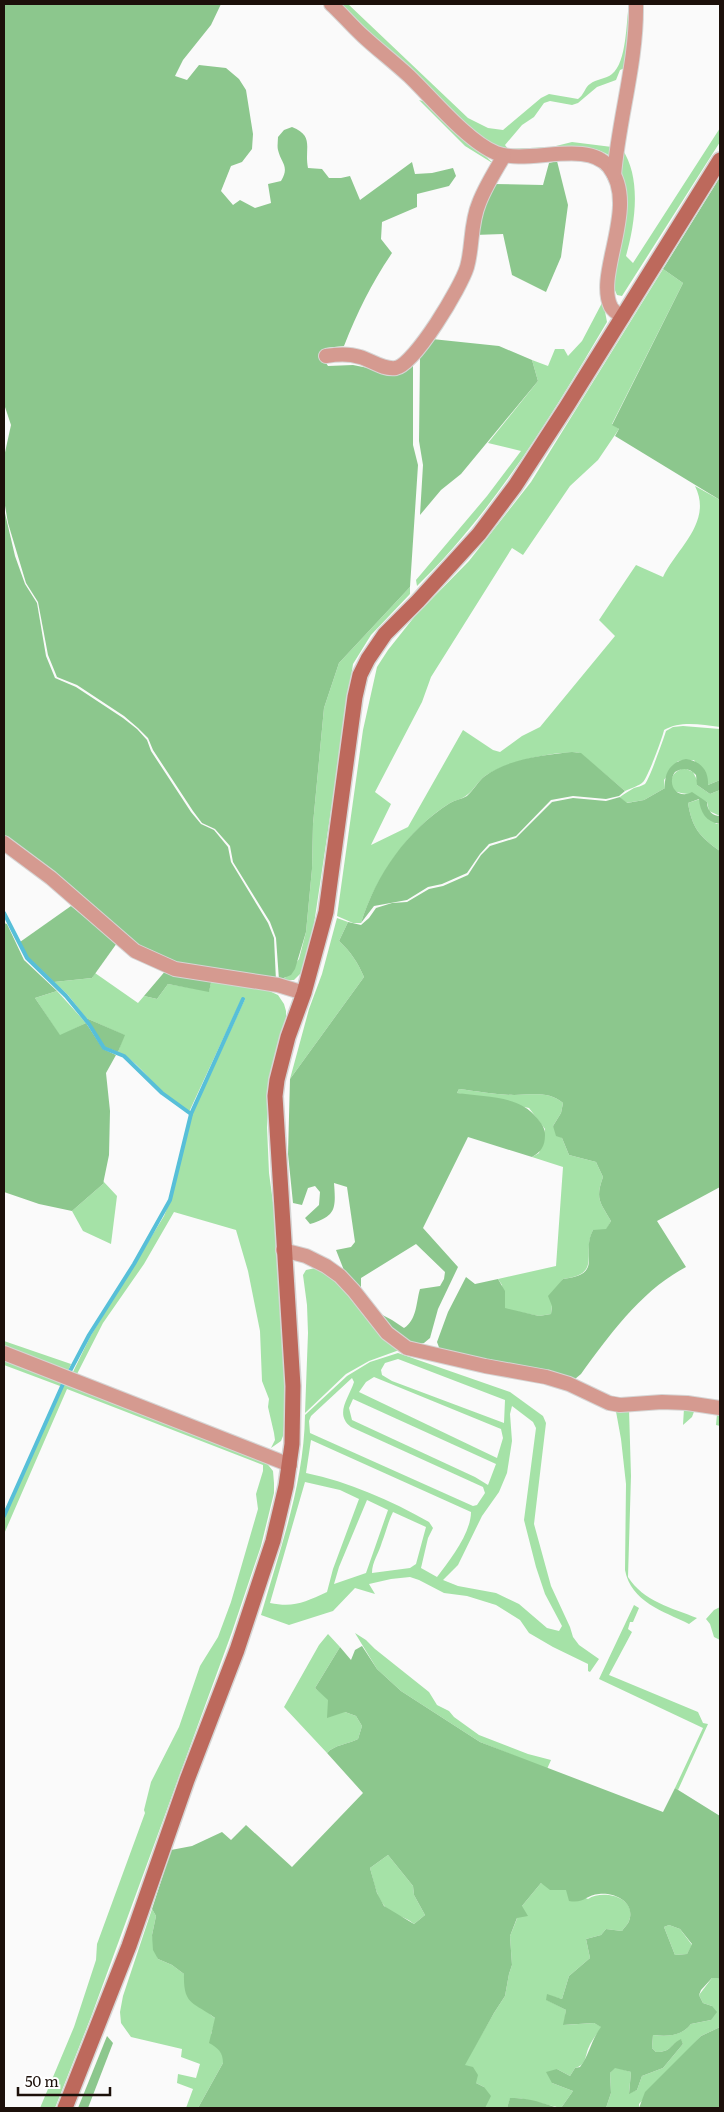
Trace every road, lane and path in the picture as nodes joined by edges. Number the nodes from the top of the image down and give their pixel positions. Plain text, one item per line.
1 (331, 4) edge
2 (636, 4) edge
3 (504, 156) junction
4 (720, 160) edge
5 (614, 175) junction
6 (622, 317) junction
7 (326, 356) dead end
8 (4, 843) edge
9 (304, 993) junction
10 (283, 1250) junction
11 (4, 1353) edge
12 (720, 1408) edge
13 (290, 1465) junction
14 (65, 2108) edge

1 - 3 street
2 - 5 street
3 - 5 street
3 - 7 street
4 - 6 main road
5 - 6 street
6 - 9 main road
8 - 9 street
9 - 10 main road
10 - 12 street
10 - 13 main road
11 - 13 street
13 - 14 main road

